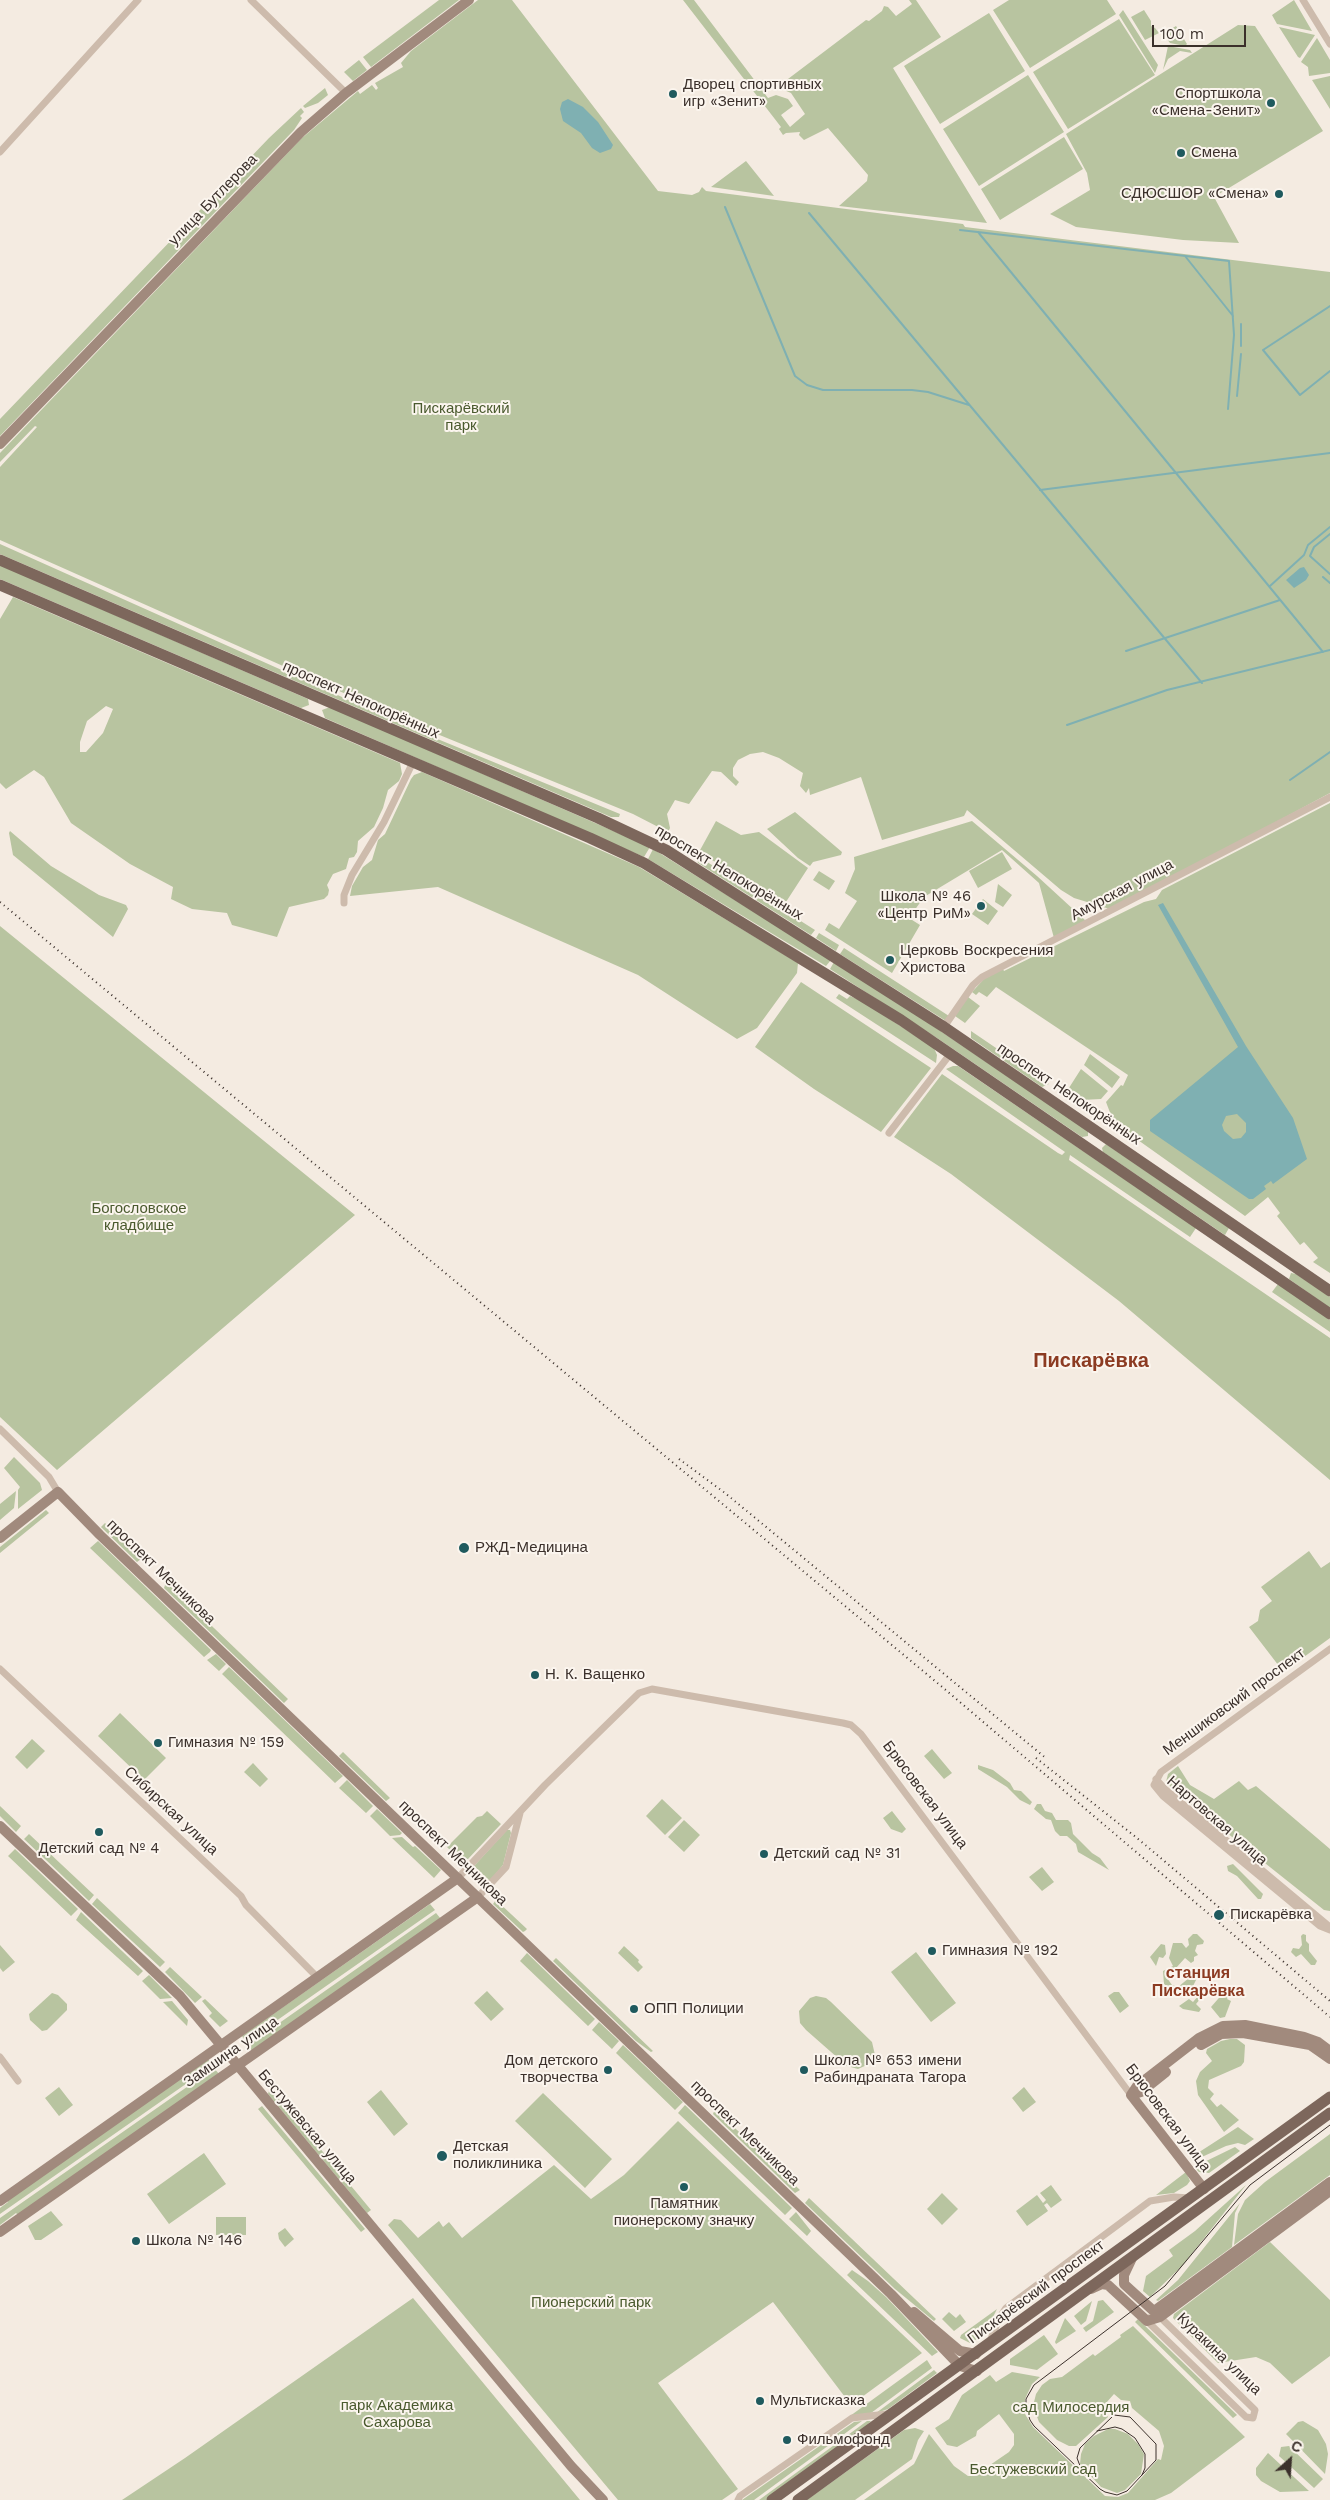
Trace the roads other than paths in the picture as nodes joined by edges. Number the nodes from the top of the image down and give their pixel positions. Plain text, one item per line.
1 (138, 0) edge
2 (252, 0) edge
3 (469, 0) edge
4 (1303, 0) edge
5 (1330, 44) edge
6 (346, 94) junction
7 (0, 152) edge
8 (0, 444) edge
9 (0, 560) edge
10 (0, 585) edge
11 (321, 698) junction
12 (312, 718) junction
13 (413, 762) junction
14 (1330, 797) edge
15 (344, 903) dead end
16 (944, 1027) junction
17 (951, 1053) junction
18 (889, 1133) dead end
19 (1100, 1133) junction
20 (1090, 1149) junction
21 (1330, 1291) edge
22 (1330, 1314) edge
23 (0, 1429) edge
24 (58, 1492) junction
25 (0, 1538) edge
26 (1330, 1649) edge
27 (0, 1669) edge
28 (1156, 1779) joint
29 (521, 1810) junction
30 (0, 1826) edge
31 (458, 1878) junction
32 (478, 1897) junction
33 (1330, 1929) edge
34 (318, 1978) junction
35 (221, 2046) junction
36 (1330, 2051) edge
37 (0, 2057) edge
38 (1330, 2059) edge
39 (237, 2066) junction
40 (18, 2081) dead end
41 (1131, 2095) junction
42 (1330, 2097) edge
43 (1327, 2115) edge
44 (1330, 2182) edge
45 (1204, 2189) junction
46 (1330, 2191) edge
47 (1190, 2198) junction
48 (0, 2201) edge
49 (0, 2232) edge
50 (1132, 2258) junction
51 (1086, 2292) junction
52 (891, 2294) junction
53 (1157, 2314) junction
54 (1147, 2321) junction
55 (989, 2345) junction
56 (976, 2354) junction
57 (960, 2366) junction
58 (977, 2371) junction
59 (895, 2412) junction
60 (571, 2466) junction
61 (595, 2500) edge
62 (602, 2500) edge
63 (738, 2500) edge
64 (772, 2500) edge
65 (798, 2500) edge

1 - 7 street
2 - 6 street
3 - 6 street, улица Бутлерова
4 - 5 street
6 - 8 street, улица Бутлерова
9 - 11 main road, проспект Непокорённых
10 - 12 main road
11 - 12 main road
11 - 16 main road, проспект Непокорённых
12 - 13 main road
13 - 15 street
13 - 17 main road
14 - 16 street, Амурская улица
16 - 19 main road, проспект Непокорённых
17 - 18 street
17 - 20 main road
19 - 20 main road
19 - 21 main road, проспект Непокорённых
20 - 22 main road
23 - 24 street, проспект Мечникова
24 - 25 street
24 - 31 street, проспект Мечникова
26 - 28 street, Меншиковский проспект
27 - 34 street, Сибирская улица
28 - 33 street, Нартовская улица
29 - 31 street, Брюсовская улица
29 - 32 street, Брюсовская улица
29 - 41 street, Брюсовская улица
30 - 35 street, Бестужевская улица
31 - 32 street, проспект Мечникова
31 - 34 street, Замшина улица
32 - 39 street, Замшина улица
32 - 52 street, проспект Мечникова
34 - 35 street, Замшина улица
35 - 39 street, Бестужевская улица
35 - 48 street, Замшина улица
36 - 41 street
37 - 40 street
38 - 41 street
39 - 49 street, Замшина улица
39 - 60 street, Бестужевская улица
41 - 45 street, Брюсовская улица
42 - 45 main road, Пискарёвский проспект
43 - 50 main road, Пискарёвский проспект
44 - 53 street
45 - 47 main road, Пискарёвский проспект
46 - 53 street
47 - 55 main road, Пискарёвский проспект
47 - 55 street
50 - 51 main road, Пискарёвский проспект
50 - 53 street, Куракина улица
51 - 54 street, Куракина улица
51 - 58 main road, Пискарёвский проспект
52 - 56 street, проспект Мечникова
52 - 57 street, проспект Мечникова
53 - 54 street
53 - 54 street, Куракина улица
55 - 56 main road, Пискарёвский проспект
56 - 57 main road, Пискарёвский проспект
57 - 58 street, проспект Мечникова
57 - 59 main road, Пискарёвский проспект
58 - 65 main road, Пискарёвский проспект
59 - 63 street
59 - 64 main road, Пискарёвский проспект
60 - 61 street, Бестужевская улица
60 - 62 street, Бестужевская улица

